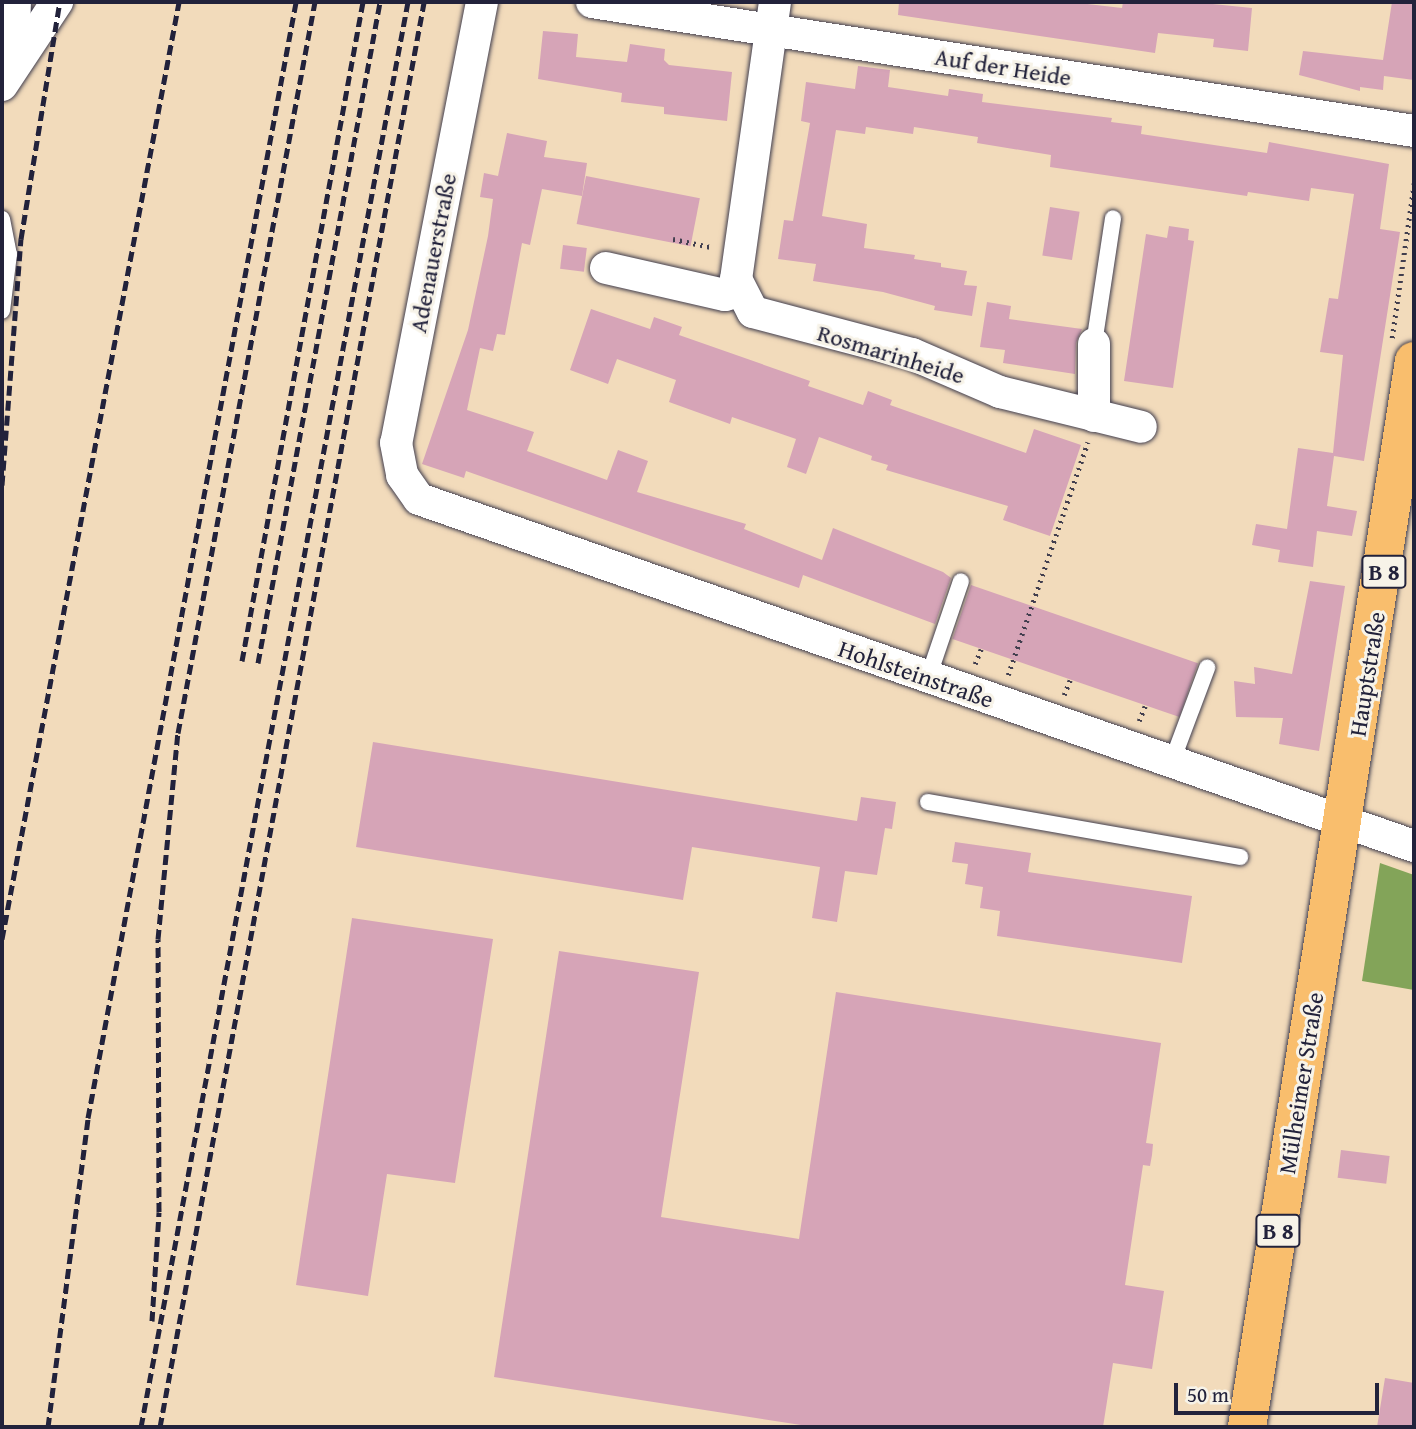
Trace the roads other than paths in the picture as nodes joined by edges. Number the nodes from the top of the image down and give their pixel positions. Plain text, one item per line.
1 (15, 2) edge
2 (57, 2) edge
3 (482, 2) edge
4 (592, 2) edge
5 (774, 16) edge
6 (8, 75) edge
7 (1414, 131) edge
8 (1113, 218) dead end
9 (2, 219) edge
10 (606, 268) dead end
11 (739, 291) junction
12 (2, 311) edge
13 (1094, 344) joint
14 (1414, 360) edge
15 (1094, 416) junction
16 (1141, 427) dead end
17 (419, 499) joint
18 (1405, 504) edge
19 (961, 581) dead end
20 (1208, 668) dead end
21 (928, 678) junction
22 (1171, 764) junction
23 (928, 802) dead end
24 (1342, 821) junction
25 (1414, 846) edge
26 (1240, 857) dead end
27 (1247, 1427) edge

1 - 6 street
2 - 6 street
3 - 17 street, Adenauerstraße
4 - 5 street, Auf der Heide
5 - 7 street, Auf der Heide
5 - 11 street
8 - 13 lane
9 - 12 lane
10 - 11 street
11 - 15 street, Rosmarinheide
13 - 15 street
14 - 18 main road, Hauptstraße / B 8
15 - 16 street, Rosmarinheide
17 - 21 street, Hohlsteinstraße
18 - 24 main road, Hauptstraße / B 8
19 - 21 lane
20 - 22 lane
21 - 22 street, Hohlsteinstraße
22 - 24 street, Hohlsteinstraße
23 - 26 lane
24 - 25 street, Hohlsteinstraße
24 - 27 main road, Mülheimer Straße / B 8

